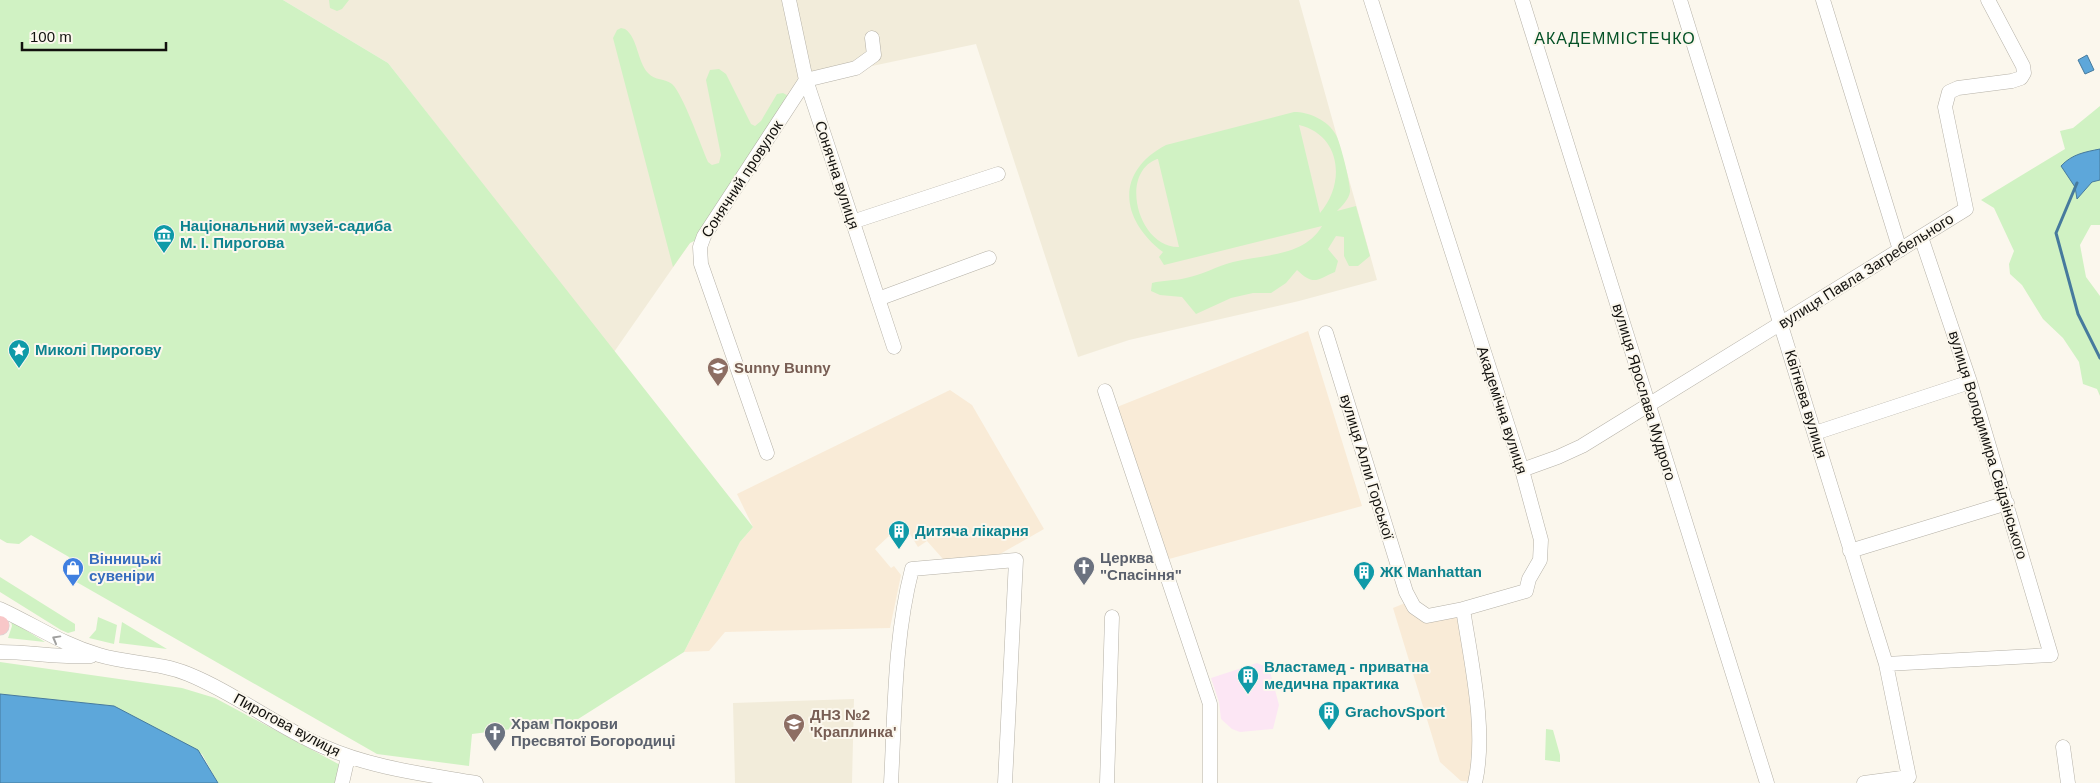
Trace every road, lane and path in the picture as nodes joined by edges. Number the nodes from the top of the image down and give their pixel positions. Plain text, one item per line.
1 (788, 0) edge
2 (1372, 0) edge
3 (1522, 0) edge
4 (1680, 0) edge
5 (1823, 0) edge
6 (1988, 0) edge
7 (872, 38) dead end
8 (806, 80) junction
9 (998, 174) dead end
10 (852, 222) junction
11 (1921, 237) junction
12 (1900, 250) junction
13 (989, 258) dead end
14 (878, 299) junction
15 (1782, 324) junction
16 (1326, 333) dead end
17 (894, 347) dead end
18 (1970, 382) junction
19 (1105, 391) dead end
20 (1648, 406) junction
21 (1815, 433) junction
22 (767, 452) dead end
23 (1522, 470) junction
24 (2007, 503) junction
25 (1850, 551) junction
26 (0, 609) edge
27 (1463, 609) junction
28 (1112, 617) dead end
29 (0, 652) edge
30 (102, 656) junction
31 (1886, 664) junction
32 (2063, 747) dead end
33 (348, 757) junction
34 (342, 783) edge
35 (476, 783) edge
36 (891, 783) edge
37 (1005, 783) edge
38 (1106, 783) edge
39 (1210, 783) edge
40 (1475, 783) edge
41 (1767, 783) edge
42 (1864, 783) edge
43 (2068, 783) edge

1 - 8 street, Сонячна вулиця
2 - 23 street, Академічна вулиця
3 - 20 street, вулиця Ярослава Мудрого
4 - 15 street, Квітнева вулиця
5 - 12 street
6 - 11 street, вулиця Павла Загребельного
7 - 8 street
8 - 10 street, Сонячна вулиця
8 - 22 street, Сонячний провулок
9 - 10 street
10 - 14 street, Сонячна вулиця
11 - 12 street, вулиця Павла Загребельного
11 - 18 street, вулиця Володимира Свідзінського
12 - 15 street, вулиця Павла Загребельного
13 - 14 street
14 - 17 street, Сонячна вулиця
15 - 20 street, вулиця Павла Загребельного
15 - 21 street, Квітнева вулиця
16 - 27 street, вулиця Алли Горської
18 - 21 street
18 - 24 street, вулиця Володимира Свідзінського
19 - 39 street
20 - 23 street, вулиця Павла Загребельного
20 - 41 street, вулиця Ярослава Мудрого
21 - 25 street, Квітнева вулиця
23 - 27 street, Академічна вулиця
24 - 25 street
24 - 31 street, вулиця Володимира Свідзінського
25 - 31 street, Квітнева вулиця
30 -> 26 street, Пирогова вулиця
27 - 40 street
28 - 38 street
29 - 30 street, Пирогова вулиця
30 - 33 street, Пирогова вулиця
31 - 42 street, Квітнева вулиця
32 - 43 street
33 - 34 street
33 - 35 street, Пирогова вулиця
36 - 37 street

